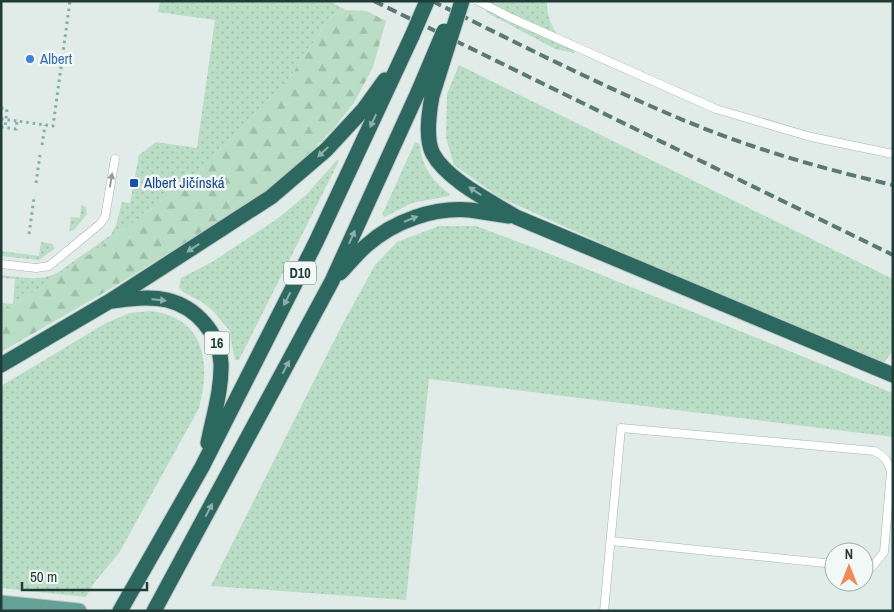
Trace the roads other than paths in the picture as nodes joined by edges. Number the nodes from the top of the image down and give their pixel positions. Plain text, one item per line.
1 (427, 1) edge
2 (457, 1) edge
3 (462, 1) edge
4 (478, 1) edge
5 (391, 76) junction
6 (425, 93) junction
7 (893, 154) edge
8 (115, 159) dead end
9 (516, 217) junction
10 (1, 264) edge
11 (332, 281) junction
12 (110, 301) junction
13 (1, 365) edge
14 (893, 375) edge
15 (202, 466) junction
16 (610, 541) junction
17 (824, 563) edge
18 (874, 564) edge
19 (1, 603) edge
20 (79, 611) edge
21 (120, 611) edge
22 (154, 611) edge
23 (604, 611) edge

1 - 5 highway, D10, bridge
2 - 6 highway, D10, bridge
3 - 6 highway, bridge
4 - 7 lane
5 -> 12 highway
5 -> 15 highway, D10
9 -> 6 highway
11 -> 6 highway, D10
10 -> 8 lane
11 -> 9 highway
9 - 14 highway
22 -> 11 highway, D10
12 - 13 highway, 16
12 -> 15 highway, 16
15 - 21 highway, D10
16 - 17 lane
16 - 18 lane
16 - 23 lane
19 - 20 main road

